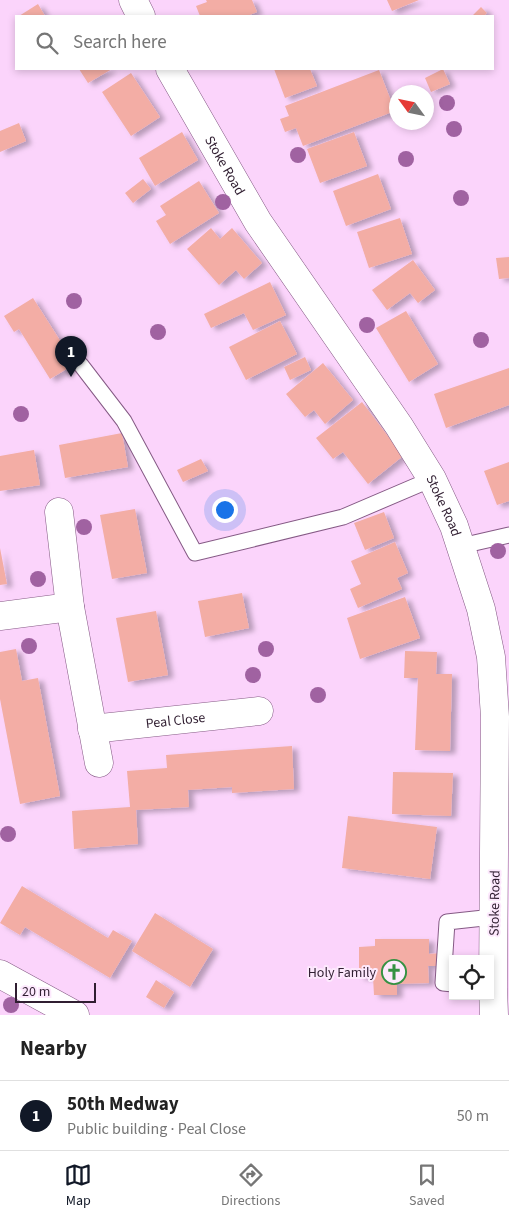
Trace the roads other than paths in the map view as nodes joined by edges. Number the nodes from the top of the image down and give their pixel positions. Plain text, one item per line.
1 (132, 0) edge
2 (140, 15) edge
3 (171, 70) edge
4 (81, 365) dead end
5 (432, 479) junction
6 (59, 512) dead end
7 (509, 535) edge
8 (461, 546) junction
9 (70, 607) junction
10 (0, 616) edge
11 (259, 711) dead end
12 (92, 729) junction
13 (98, 763) dead end
14 (493, 917) junction
15 (492, 955) edge
16 (0, 974) edge
17 (449, 984) edge
18 (493, 1000) edge
19 (75, 1015) edge
20 (494, 1015) edge

1 - 2 street
3 - 5 street, Stoke Road
4 - 5 lane
5 - 8 street, Stoke Road
6 - 9 street
7 - 8 lane
8 - 14 street, Stoke Road
9 - 10 street
9 - 12 street
11 - 12 street, Peal Close
12 - 13 street
14 - 15 street, Stoke Road
14 - 17 lane
16 - 19 street
18 - 20 street, Stoke Road

